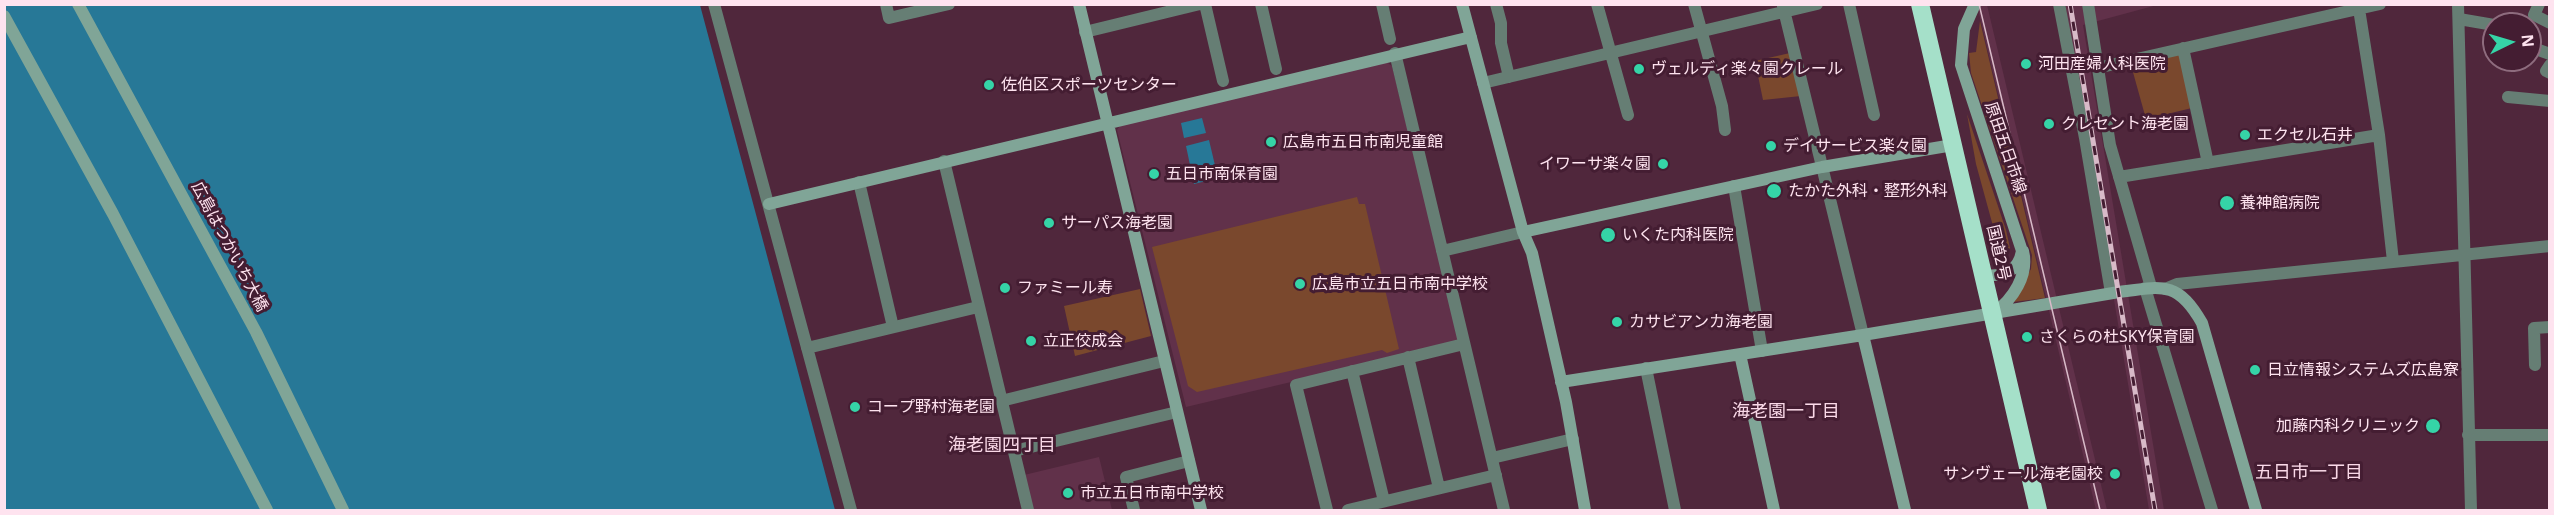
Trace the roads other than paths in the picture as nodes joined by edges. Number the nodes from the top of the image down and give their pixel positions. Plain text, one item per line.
1 (78, 4) edge
2 (714, 4) edge
3 (886, 4) edge
4 (949, 4) edge
5 (1079, 4) edge
6 (1200, 4) edge
7 (1205, 4) edge
8 (1261, 4) edge
9 (1382, 4) edge
10 (1462, 4) edge
11 (1496, 4) edge
12 (1597, 4) edge
13 (1694, 4) edge
14 (1817, 4) edge
15 (1849, 4) edge
16 (1920, 4) edge
17 (1975, 4) edge
18 (2059, 4) edge
19 (2088, 4) edge
20 (2380, 4) edge
21 (2458, 4) edge
22 (2539, 4) edge
23 (1784, 8) edge
24 (2359, 9) junction
25 (4, 16) edge
26 (2459, 20) junction
27 (2482, 23) edge
28 (2550, 23) edge
29 (1085, 32) junction
30 (1702, 33) junction
31 (1470, 36) junction
32 (1390, 39) dead end
33 (2184, 48) junction
34 (1395, 53) junction
35 (1610, 53) junction
36 (2550, 65) edge
37 (2097, 68) junction
38 (1276, 69) dead end
39 (2550, 73) edge
40 (1509, 77) junction
41 (1223, 81) dead end
42 (1483, 82) junction
43 (2508, 98) dead end
44 (2550, 101) edge
45 (1874, 114) dead end
46 (1628, 116) dead end
47 (1107, 123) junction
48 (1725, 130) dead end
49 (2379, 135) junction
50 (1953, 145) junction
51 (944, 162) junction
52 (2208, 162) junction
53 (1822, 167) junction
54 (2119, 177) junction
55 (859, 182) junction
56 (1734, 186) junction
57 (769, 204) junction
58 (1522, 232) junction
59 (2020, 243) junction
60 (2550, 246) edge
61 (1442, 251) junction
62 (2465, 254) junction
63 (2393, 261) junction
64 (1984, 275) junction
65 (2148, 288) junction
66 (2165, 289) junction
67 (2111, 293) junction
68 (978, 307) junction
69 (1993, 314) junction
70 (893, 327) junction
71 (2550, 327) edge
72 (1863, 335) junction
73 (1464, 344) junction
74 (807, 348) junction
75 (1762, 351) junction
76 (1740, 354) junction
77 (1408, 357) junction
78 (1164, 361) junction
79 (2535, 365) dead end
80 (1646, 368) junction
81 (1352, 371) junction
82 (1561, 382) junction
83 (1001, 401) junction
84 (1177, 412) junction
85 (2468, 435) junction
86 (2550, 435) edge
87 (1573, 439) junction
88 (1014, 451) junction
89 (1492, 458) junction
90 (1189, 461) junction
91 (1496, 475) junction
92 (1439, 488) junction
93 (1384, 501) junction
94 (267, 510) edge
95 (343, 510) edge
96 (851, 510) edge
97 (1028, 510) edge
98 (1134, 510) edge
99 (1200, 510) edge
100 (1327, 510) edge
101 (1348, 510) edge
102 (1504, 510) edge
103 (1585, 510) edge
104 (1675, 510) edge
105 (1774, 510) edge
106 (1905, 510) edge
107 (2038, 510) edge
108 (2211, 510) edge
109 (2253, 510) edge
110 (2471, 510) edge

1 - 95 street, 広島はつかいち大橋
2 - 57 street
3 - 4 street
5 - 29 street
6 - 29 street
7 - 41 street
8 - 38 street
9 - 32 street
10 - 31 street
11 - 40 street
12 - 35 street
13 - 30 street
14 - 23 street
15 - 45 street
16 - 50 highway, 国道2号
17 - 59 street, 原田五日市線
18 - 67 street
19 - 37 street
20 - 24 street
21 - 26 street
22 - 28 street
23 - 30 street
23 - 53 street
24 - 33 street
24 - 49 street
25 - 94 street
26 - 27 street
26 - 62 street
29 - 47 street
30 - 35 street
30 - 48 street
31 - 34 street
31 - 42 street
33 - 37 street
33 - 52 street
34 - 47 street
34 - 61 street
35 - 40 street
35 - 46 street
36 - 39 street
37 - 54 street
40 - 42 street
42 - 58 street
43 - 44 street
47 - 51 street
47 - 78 street
49 - 52 street
49 - 63 street
50 - 53 street
50 - 64 highway, 国道2号
51 - 55 street
51 - 68 street
52 - 54 street
53 - 56 street
53 - 72 street
54 - 65 street
55 - 57 street
55 - 70 street
56 - 58 street
56 - 75 street
57 - 74 street
58 - 61 street
58 - 82 street
59 - 64 street
59 - 69 street, 原田五日市線
60 - 62 street
61 - 73 street
62 - 63 street
62 - 85 street
63 - 66 street
64 - 69 highway, 国道2号
65 - 66 street
65 - 67 street
65 - 108 street
66 - 109 street
67 - 69 street
68 - 70 street
68 - 83 street
69 - 72 street
69 - 107 highway, 国道2号
70 - 74 street
71 - 79 street
72 - 75 street
72 - 106 street
73 - 77 street
73 - 89 street
74 - 96 street
75 - 76 street
76 - 80 street
76 - 105 street
77 - 81 street
77 - 92 street
78 - 83 street
78 - 84 street
80 - 82 street
80 - 104 street
81 - 93 street
81 - 100 street
82 - 87 street
83 - 88 street
84 - 88 street
84 - 90 street
85 - 86 street
85 - 110 street
87 - 89 street
87 - 103 street
88 - 97 street
89 - 91 street
90 - 98 street
90 - 99 street
91 - 92 street
91 - 102 street
92 - 93 street
93 - 101 street

